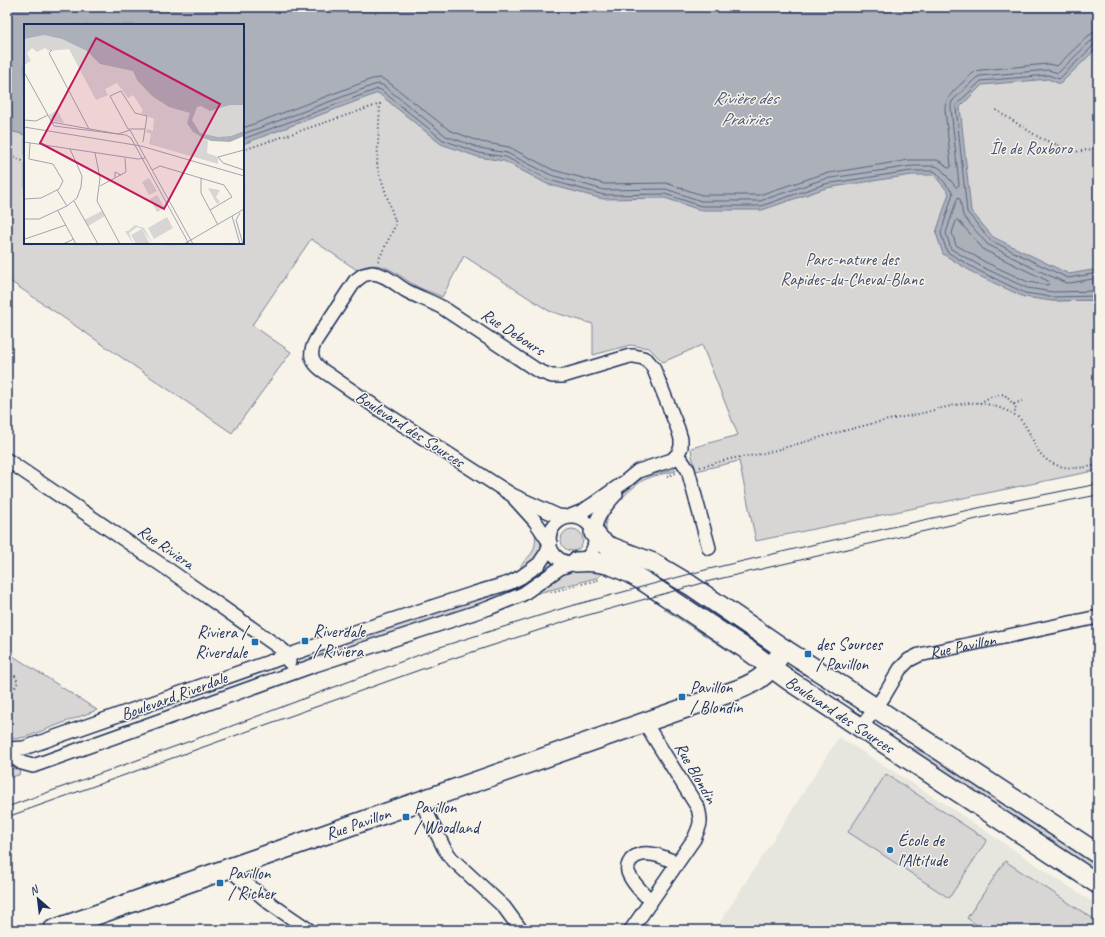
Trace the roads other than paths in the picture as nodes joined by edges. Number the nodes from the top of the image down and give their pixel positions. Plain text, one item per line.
1 (312, 359) joint
2 (677, 456) junction
3 (7, 460) edge
4 (626, 481) junction
5 (512, 496) junction
6 (568, 517) junction
7 (594, 533) junction
8 (550, 543) junction
9 (709, 548) dead end
10 (576, 562) junction
11 (1098, 617) edge
12 (784, 649) junction
13 (287, 656) junction
14 (772, 668) junction
15 (293, 673) junction
16 (875, 708) junction
17 (645, 723) junction
18 (861, 728) junction
19 (7, 750) edge
20 (7, 754) edge
21 (421, 801) junction
22 (1098, 854) edge
23 (678, 862) junction
24 (228, 868) junction
25 (1098, 884) edge
26 (651, 901) junction
27 (53, 930) edge
28 (309, 930) edge
29 (521, 930) edge
30 (631, 930) edge

1 - 2 street, Rue Debours
1 - 5 street, Boulevard des Sources
2 - 4 street
2 - 9 street
3 - 13 street, Rue Riviera
4 - 6 street
4 - 7 street
5 - 6 street, Boulevard des Sources
5 - 8 street, Boulevard des Sources
6 - 7 street
6 - 8 street
7 - 10 street
7 - 12 street, Boulevard des Sources
8 - 10 street
8 - 13 street, Boulevard Riverdale
10 - 14 street, Boulevard des Sources
10 - 15 street, Boulevard Riverdale
11 - 16 street, Rue Pavillon
12 - 14 street, Rue Pavillon
12 - 16 street, Boulevard des Sources
13 - 15 street, Rue Riviera
13 - 19 street, Boulevard Riverdale
14 - 17 street, Rue Pavillon
14 - 18 street, Boulevard des Sources
15 - 20 street, Boulevard Riverdale
16 - 18 street, Rue Pavillon
16 - 22 street, Boulevard des Sources
17 - 21 street, Rue Pavillon
17 - 23 street, Rue Blondin
18 - 25 street, Boulevard des Sources
21 - 24 street, Rue Pavillon
21 - 29 street
23 - 26 street, Rue Blondin
23 - 26 street
24 - 27 street, Rue Pavillon
24 - 28 street
26 - 30 street, Rue Blondin

